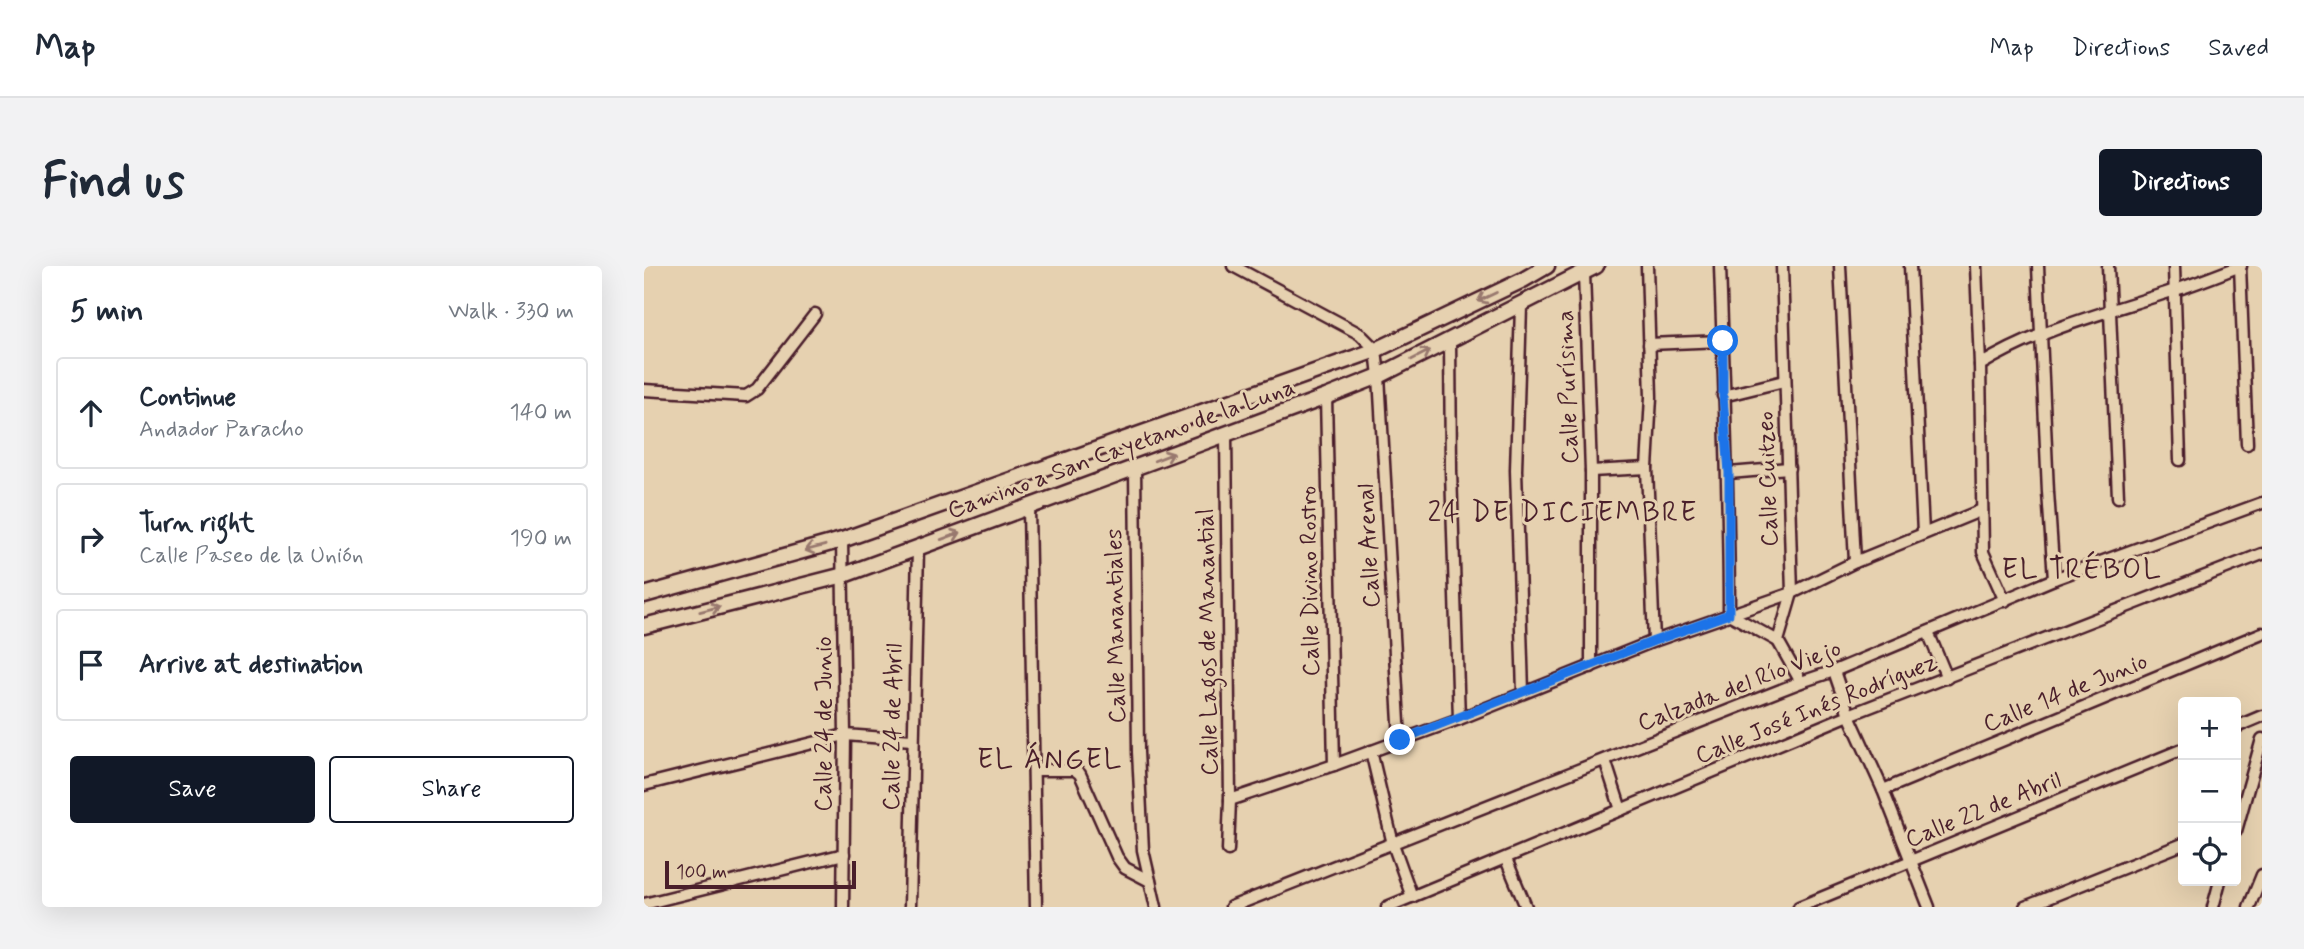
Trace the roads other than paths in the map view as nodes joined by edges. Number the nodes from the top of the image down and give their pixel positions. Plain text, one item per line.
1 (1233, 266) edge
2 (1260, 266) edge
3 (1547, 266) edge
4 (1647, 266) edge
5 (1720, 266) edge
6 (1782, 266) edge
7 (1840, 266) edge
8 (1910, 266) edge
9 (1976, 266) edge
10 (2038, 266) edge
11 (2108, 266) edge
12 (2174, 266) edge
13 (2241, 266) edge
14 (1590, 269) edge
15 (1526, 273) edge
16 (1254, 277) junction
17 (2176, 290) junction
18 (1521, 306) junction
19 (2110, 309) junction
20 (815, 314) dead end
21 (2040, 335) junction
22 (1450, 341) junction
23 (1723, 341) junction
24 (1650, 344) junction
25 (1376, 350) junction
26 (1980, 365) junction
27 (1379, 376) junction
28 (1784, 381) junction
29 (644, 390) edge
30 (1723, 396) junction
31 (1326, 397) junction
32 (1226, 434) junction
33 (2247, 444) dead end
34 (2179, 460) dead end
35 (1135, 468) junction
36 (1647, 468) junction
37 (1789, 468) junction
38 (1591, 471) junction
39 (1729, 473) junction
40 (2118, 497) dead end
41 (2262, 503) edge
42 (1029, 508) junction
43 (1982, 509) junction
44 (1923, 533) junction
45 (842, 540) junction
46 (918, 548) junction
47 (2262, 554) edge
48 (1855, 562) junction
49 (844, 575) junction
50 (2054, 579) junction
51 (1792, 593) junction
52 (644, 595) edge
53 (2005, 601) junction
54 (1729, 614) junction
55 (644, 626) edge
56 (1928, 632) junction
57 (2262, 633) edge
58 (1654, 641) junction
59 (1779, 641) junction
60 (1591, 667) junction
61 (1834, 671) junction
62 (1947, 678) junction
63 (1801, 682) junction
64 (1523, 692) junction
65 (1849, 715) junction
66 (2262, 716) edge
67 (1459, 719) junction
68 (2241, 725) edge
69 (845, 735) junction
70 (2262, 739) edge
71 (912, 740) junction
72 (1400, 740) junction
73 (1371, 751) junction
74 (2178, 751) edge
75 (1605, 760) junction
76 (1335, 765) junction
77 (1034, 770) junction
78 (644, 785) edge
79 (1883, 790) junction
80 (1230, 800) junction
81 (1621, 810) junction
82 (2237, 823) edge
83 (1393, 844) junction
84 (2178, 846) edge
85 (1228, 850) dead end
86 (844, 854) junction
87 (1506, 859) junction
88 (1911, 861) junction
89 (2262, 875) edge
90 (1150, 881) junction
91 (2219, 886) edge
92 (1412, 897) junction
93 (644, 904) edge
94 (843, 907) edge
95 (910, 907) edge
96 (1037, 907) edge
97 (1156, 907) edge
98 (1231, 907) edge
99 (1387, 907) edge
100 (1526, 907) edge
101 (1799, 907) edge
102 (1928, 907) edge
103 (2025, 907) edge
104 (2213, 907) edge
105 (2249, 907) edge

1 - 16 street
2 - 16 street
3 - 15 street, Camino a San Cayetano de la Luna
4 - 24 street
5 - 23 street
6 - 28 street, Calle Cuitzeo
7 - 48 street
8 - 44 street
9 - 26 street
10 - 21 street
11 - 19 street
12 - 17 street
13 - 17 street
13 - 33 street
14 - 18 street, Camino a San Cayetano de la Luna
14 - 38 street, Calle Purísima
15 -> 25 street, Camino a San Cayetano de la Luna
16 - 25 street
17 - 19 street
17 - 34 street
18 - 22 street, Camino a San Cayetano de la Luna
18 - 64 street
19 - 21 street
19 - 40 street
20 - 29 street
21 - 26 street
21 - 50 street
27 -> 22 street, Camino a San Cayetano de la Luna
22 - 67 street
23 - 24 street
23 - 30 street
24 - 36 street
25 - 27 street, Calle Arenal
25 - 45 street, Camino a San Cayetano de la Luna
26 - 43 street
27 - 31 street, Camino a San Cayetano de la Luna
27 - 72 street, Calle Arenal
28 - 30 street
28 - 37 street, Calle Cuitzeo
30 - 39 street
31 - 32 street, Camino a San Cayetano de la Luna
31 - 76 street, Calle Divino Rostro
35 -> 32 street, Camino a San Cayetano de la Luna
32 - 80 street, Calle Lagos de Manantial
35 - 42 street, Camino a San Cayetano de la Luna
35 - 90 street, Calle Manantiales
36 - 38 street
36 - 58 street
37 - 39 street
37 - 51 street, Calle Cuitzeo
38 - 60 street, Calle Purísima
39 - 54 street
41 - 50 street, Calzada del Río Viejo
46 -> 42 street, Camino a San Cayetano de la Luna
42 - 77 street
43 - 44 street
43 - 53 street
44 - 48 street
45 - 49 street, Calle 24 de Junio
45 -> 52 street, Camino a San Cayetano de la Luna
46 - 49 street, Camino a San Cayetano de la Luna
46 - 71 street, Calle 24 de Abril
47 - 62 street, Calle José Inés Rodríguez
48 - 51 street
55 -> 49 street, Camino a San Cayetano de la Luna
49 - 69 street, Calle 24 de Junio
50 - 53 street, Calzada del Río Viejo
51 - 54 street
51 - 59 street, Calle Cuitzeo
53 - 56 street, Calzada del Río Viejo
54 - 58 street
54 - 59 street
56 - 61 street, Calzada del Río Viejo
56 - 62 street
57 - 79 street, Calle 14 de Junio
58 - 60 street
59 - 63 street
60 - 64 street
61 - 63 street, Calzada del Río Viejo
61 - 65 street
62 - 65 street, Calle José Inés Rodríguez
63 - 75 street, Calzada del Río Viejo
64 - 67 street
65 - 79 street
65 - 81 street, Calle José Inés Rodríguez
66 - 68 street
67 - 72 street
69 - 71 street
69 - 78 street
69 - 86 street, Calle 24 de Junio
70 - 82 street
71 - 95 street, Calle 24 de Abril
72 - 73 street
73 - 76 street
73 - 83 street
74 - 88 street, Calle 22 de Abril
75 - 81 street
75 - 83 street, Calzada del Río Viejo
76 - 80 street
77 - 90 street
77 - 96 street
79 - 88 street
80 - 85 street, Calle Lagos de Manantial
81 - 87 street, Calle José Inés Rodríguez
83 - 92 street
83 - 98 street, Calzada del Río Viejo
84 - 103 street
86 - 93 street
86 - 94 street, Calle 24 de Junio
87 - 92 street, Calle José Inés Rodríguez
87 - 100 street
88 - 101 street, Calle 22 de Abril
88 - 102 street
89 - 105 street
90 - 97 street, Calle Manantiales
91 - 104 street
92 - 99 street, Calle José Inés Rodríguez

